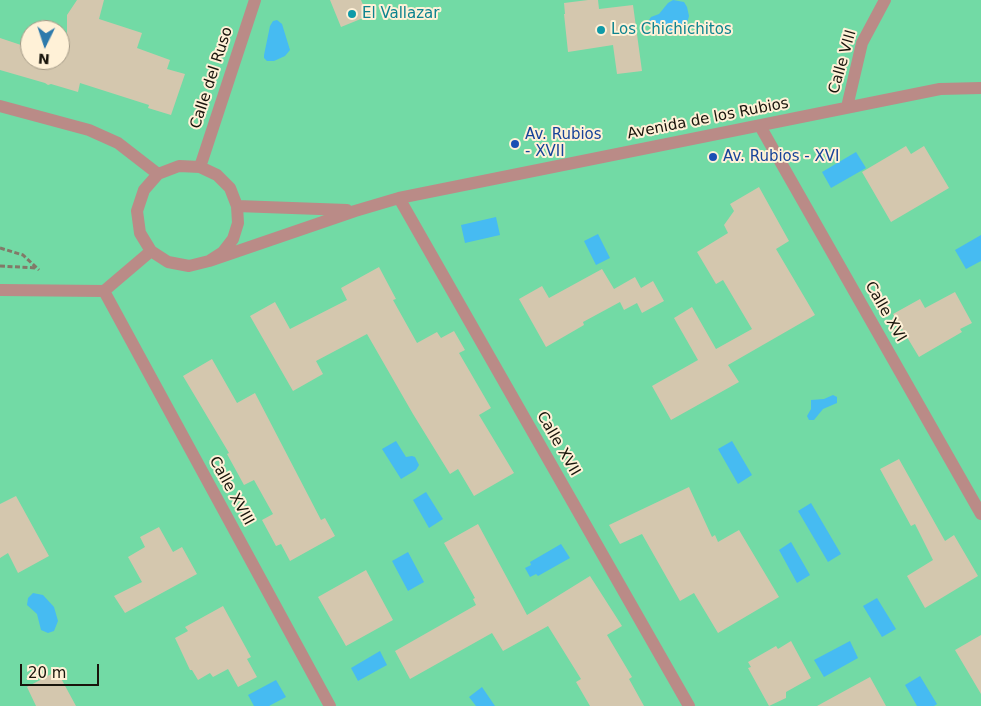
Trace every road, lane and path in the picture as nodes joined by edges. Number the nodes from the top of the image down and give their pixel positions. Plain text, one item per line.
1 (255, 0) edge
2 (885, 0) edge
3 (981, 88) edge
4 (0, 106) edge
5 (846, 107) junction
6 (760, 126) junction
7 (200, 167) junction
8 (158, 174) junction
9 (399, 198) junction
10 (237, 206) junction
11 (355, 211) junction
12 (0, 248) edge
13 (151, 251) junction
14 (209, 261) junction
15 (0, 266) edge
16 (37, 268) junction
17 (0, 290) edge
18 (59, 290) junction
19 (104, 290) junction
20 (981, 514) edge
21 (330, 706) edge
22 (689, 706) edge

1 - 7 street, Calle del Ruso
2 - 5 street, Calle VIII
3 - 5 street, Avenida de los Rubios
4 - 8 street
5 - 6 street, Avenida de los Rubios
6 - 9 street, Avenida de los Rubios
6 - 20 street, Calle XVI
7 - 8 street
7 - 10 street, Avenida de los Rubios
8 - 13 street
9 - 11 street, Avenida de los Rubios
9 - 22 street, Calle XVII
10 - 11 street, Avenida de los Rubios
10 - 14 street, Avenida de los Rubios
11 - 14 street, Avenida de los Rubios
12 - 16 path
13 - 14 street, Avenida de los Rubios
13 - 19 street
15 - 16 path
16 - 18 path
17 - 18 street
18 - 19 street
19 - 21 street, Calle XVIII

